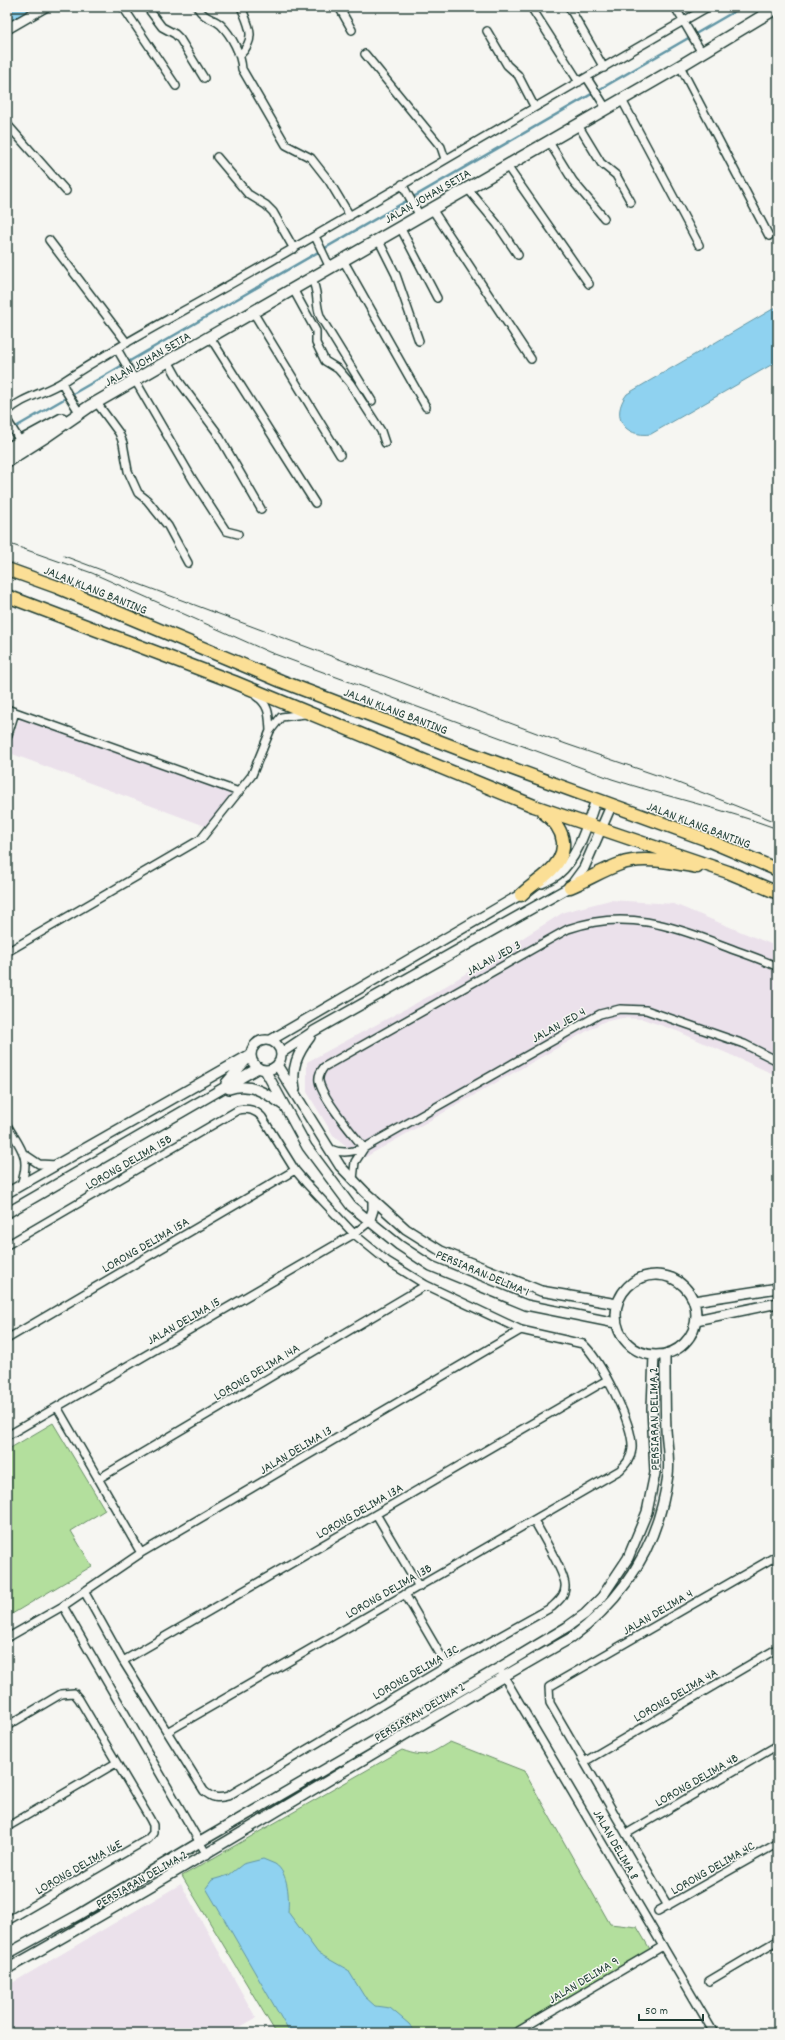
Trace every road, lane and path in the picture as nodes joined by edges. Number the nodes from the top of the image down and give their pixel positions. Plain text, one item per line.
1 (45, 7) edge
2 (123, 7) edge
3 (147, 7) edge
4 (197, 7) edge
5 (241, 7) edge
6 (339, 7) edge
7 (531, 7) edge
8 (569, 7) edge
9 (675, 7) edge
10 (708, 7) edge
11 (778, 7) edge
12 (685, 24) junction
13 (7, 29) edge
14 (352, 30) dead end
15 (487, 31) dead end
16 (702, 53) junction
17 (365, 54) dead end
18 (240, 55) junction
19 (680, 66) junction
20 (604, 68) junction
21 (204, 78) dead end
22 (589, 80) junction
23 (579, 82) junction
24 (176, 86) dead end
25 (624, 104) junction
26 (534, 106) junction
27 (606, 108) junction
28 (7, 124) edge
29 (580, 129) junction
30 (550, 144) junction
31 (217, 157) dead end
32 (446, 159) junction
33 (509, 168) junction
34 (404, 186) junction
35 (468, 189) junction
36 (66, 191) dead end
37 (631, 202) dead end
38 (432, 209) junction
39 (418, 212) junction
40 (350, 216) junction
41 (604, 218) dead end
42 (400, 228) junction
43 (769, 236) dead end
44 (378, 239) junction
45 (49, 240) dead end
46 (316, 240) junction
47 (698, 245) dead end
48 (294, 249) junction
49 (518, 254) dead end
50 (343, 260) junction
51 (328, 264) junction
52 (311, 278) junction
53 (589, 284) dead end
54 (293, 289) junction
55 (437, 298) dead end
56 (254, 315) junction
57 (210, 337) junction
58 (419, 341) dead end
59 (127, 343) junction
60 (118, 352) junction
61 (531, 359) dead end
62 (168, 361) junction
63 (135, 381) junction
64 (62, 382) junction
65 (372, 401) dead end
66 (93, 405) junction
67 (76, 407) junction
68 (426, 407) dead end
69 (7, 412) edge
70 (7, 420) edge
71 (18, 437) junction
72 (385, 443) dead end
73 (7, 449) edge
74 (340, 455) dead end
75 (7, 461) edge
76 (315, 503) dead end
77 (261, 509) dead end
78 (238, 534) dead end
79 (188, 563) dead end
80 (7, 569) edge
81 (10, 597) edge
82 (234, 682) junction
83 (7, 709) edge
84 (15, 712) junction
85 (322, 718) junction
86 (270, 731) junction
87 (7, 738) edge
88 (239, 792) junction
89 (596, 800) junction
90 (534, 806) junction
91 (611, 806) junction
92 (587, 823) junction
93 (600, 827) junction
94 (778, 870) edge
95 (728, 872) junction
96 (570, 887) junction
97 (778, 894) edge
98 (521, 895) junction
99 (7, 952) edge
100 (778, 967) edge
101 (314, 1031) junction
102 (271, 1040) junction
103 (281, 1053) junction
104 (251, 1055) junction
105 (778, 1061) edge
106 (277, 1065) junction
107 (262, 1069) junction
108 (216, 1093) junction
109 (297, 1096) junction
110 (286, 1107) junction
111 (7, 1125) edge
112 (364, 1148) junction
113 (330, 1149) junction
114 (24, 1154) junction
115 (58, 1165) junction
116 (295, 1170) junction
117 (353, 1180) junction
118 (21, 1185) junction
119 (7, 1193) edge
120 (373, 1198) junction
121 (7, 1213) edge
122 (390, 1215) junction
123 (369, 1222) junction
124 (354, 1234) junction
125 (7, 1245) edge
126 (426, 1285) junction
127 (778, 1288) edge
128 (694, 1301) junction
129 (778, 1303) edge
130 (617, 1304) junction
131 (696, 1320) junction
132 (616, 1323) junction
133 (521, 1330) junction
134 (7, 1339) edge
135 (665, 1354) junction
136 (654, 1355) junction
137 (607, 1380) junction
138 (57, 1407) junction
139 (7, 1436) edge
140 (98, 1479) junction
141 (376, 1514) junction
142 (534, 1520) junction
143 (142, 1553) junction
144 (778, 1555) edge
145 (419, 1587) junction
146 (84, 1591) junction
147 (405, 1594) junction
148 (64, 1606) junction
149 (7, 1638) edge
150 (778, 1648) edge
151 (123, 1661) junction
152 (447, 1666) junction
153 (499, 1668) junction
154 (504, 1676) junction
155 (7, 1726) edge
156 (167, 1732) junction
157 (778, 1745) edge
158 (584, 1762) junction
159 (116, 1763) junction
160 (7, 1827) edge
161 (626, 1834) junction
162 (200, 1842) junction
163 (778, 1843) edge
164 (207, 1855) junction
165 (668, 1906) junction
166 (658, 1911) dead end
167 (7, 1921) edge
168 (778, 1940) edge
169 (662, 1946) junction
170 (7, 1954) edge
171 (7, 1969) edge
172 (709, 1981) dead end
173 (515, 2033) edge
174 (714, 2033) edge

1 - 13 street
2 - 24 street
3 - 21 street
4 - 18 street
5 - 18 street
6 - 14 street
7 - 23 street
8 - 20 street
9 - 12 street
10 - 12 street
11 - 16 main road, JALAN JOHAN SETIA
12 - 16 street
12 - 20 street
15 - 26 street
16 - 19 main road, JALAN JOHAN SETIA
17 - 32 street
18 - 40 street
19 - 25 main road, JALAN JOHAN SETIA
19 - 43 street
20 - 22 street
22 - 23 street
22 - 27 street
23 - 26 street
25 - 27 main road, JALAN JOHAN SETIA
25 - 47 street
26 - 32 street
27 - 29 main road, JALAN JOHAN SETIA
28 - 36 street
29 - 30 main road, JALAN JOHAN SETIA
29 - 37 street
30 - 33 main road, JALAN JOHAN SETIA
30 - 41 street
31 - 48 street
32 - 34 street
33 - 35 main road, JALAN JOHAN SETIA
33 - 53 street
34 - 39 street
34 - 40 street
35 - 38 main road, JALAN JOHAN SETIA
35 - 49 street
38 - 39 main road, JALAN JOHAN SETIA
38 - 61 street
39 - 42 main road, JALAN JOHAN SETIA
40 - 46 street
42 - 44 main road, JALAN JOHAN SETIA
42 - 55 street
44 - 50 main road, JALAN JOHAN SETIA
44 - 58 street
45 - 59 street
46 - 48 street
46 - 51 street
48 - 59 street
50 - 51 main road, JALAN JOHAN SETIA
50 - 68 street
51 - 52 main road, JALAN JOHAN SETIA
52 - 54 main road, JALAN JOHAN SETIA
52 - 65 street
54 - 56 main road, JALAN JOHAN SETIA
54 - 72 street
56 - 57 main road, JALAN JOHAN SETIA
56 - 74 street
57 - 62 main road, JALAN JOHAN SETIA
57 - 76 street
59 - 60 street
60 - 63 street
60 - 64 street
62 - 63 main road, JALAN JOHAN SETIA
62 - 77 street
63 - 66 main road, JALAN JOHAN SETIA
63 - 78 street
64 - 67 street
64 - 69 street
66 - 67 main road
66 - 75 main road
66 - 79 street
67 - 71 main road
70 - 71 street
71 - 73 main road
80 - 89 highway, JALAN KLANG BANTING
81 - 82 highway
82 - 85 highway
82 - 86 street
83 - 84 street
84 - 87 street
84 - 88 street
85 - 86 street
85 - 90 highway
86 - 88 street
88 - 99 street
89 - 91 highway, JALAN KLANG BANTING
89 - 92 street
90 - 92 highway
90 - 98 highway
91 - 93 street
91 - 94 highway, JALAN KLANG BANTING
92 - 93 highway
92 - 98 street
93 - 95 highway
93 - 96 street
95 - 96 highway
95 - 97 highway
96 - 101 street
98 - 102 street
100 - 112 street, JALAN JED 3
101 - 103 street
101 - 109 street
102 - 103 street
102 - 104 street
103 - 106 street
104 - 107 street
104 - 108 street
104 - 115 street
105 - 112 street, JALAN JED 4
106 - 107 street
106 - 109 street, PERSIARAN DELIMA 1
107 - 108 street
107 - 110 street, PERSIARAN DELIMA 1
108 - 110 street
108 - 121 street
109 - 113 street, PERSIARAN DELIMA 1
110 - 123 street, PERSIARAN DELIMA 1
111 - 114 street
112 - 113 street, JALAN JED 4
112 - 117 street
113 - 117 street, PERSIARAN DELIMA 1
114 - 115 street
114 - 118 street
115 - 118 street
116 - 124 street
116 - 125 street, LORONG DELIMA 15B
116 - 134 street, LORONG DELIMA 15A
117 - 120 street, PERSIARAN DELIMA 1
118 - 119 street
120 - 122 street, PERSIARAN DELIMA 1
120 - 123 street
122 - 123 street
122 - 130 street, PERSIARAN DELIMA 1
123 - 124 street, JALAN DELIMA 15
123 - 132 street, PERSIARAN DELIMA 1
124 - 126 street
124 - 138 street, JALAN DELIMA 15
126 - 133 street
126 - 140 street, LORONG DELIMA 14A
127 - 128 street
128 - 130 street
128 - 131 street
129 - 131 street
130 - 132 street
131 - 135 street
132 - 136 street
133 - 137 street
133 - 143 street, JALAN DELIMA 13
135 - 136 street
135 - 154 street, PERSIARAN DELIMA 2
136 - 153 street, PERSIARAN DELIMA 2
137 - 141 street, LORONG DELIMA 13A
137 - 142 street, LORONG DELIMA 13B
138 - 139 street, JALAN DELIMA 15
138 - 140 street
140 - 143 street
141 - 145 street
141 - 151 street, LORONG DELIMA 13A
142 - 145 street, LORONG DELIMA 13B
142 - 152 street, LORONG DELIMA 13C
143 - 146 street, JALAN DELIMA 13
144 - 158 street, JALAN DELIMA 4
145 - 147 street, LORONG DELIMA 13B
146 - 148 street, JALAN DELIMA 13
146 - 151 street
147 - 152 street
147 - 156 street, LORONG DELIMA 13B
148 - 149 street
148 - 162 street
150 - 158 street, LORONG DELIMA 4A
151 - 156 street
152 - 156 street, LORONG DELIMA 13C
153 - 154 street, JALAN DELIMA 8
153 - 162 street, PERSIARAN DELIMA 2
154 - 164 street, PERSIARAN DELIMA 2
154 - 169 street, JALAN DELIMA 8
155 - 159 street
157 - 161 street, LORONG DELIMA 4B
158 - 161 street
159 - 160 street
159 - 167 street, LORONG DELIMA 16E
161 - 165 street
162 - 164 street
162 - 170 street, PERSIARAN DELIMA 2
163 - 165 street, LORONG DELIMA 4C
164 - 171 street, PERSIARAN DELIMA 2
165 - 166 street, LORONG DELIMA 4C
168 - 172 street
169 - 173 street, JALAN DELIMA 9
169 - 174 street, JALAN DELIMA 8

